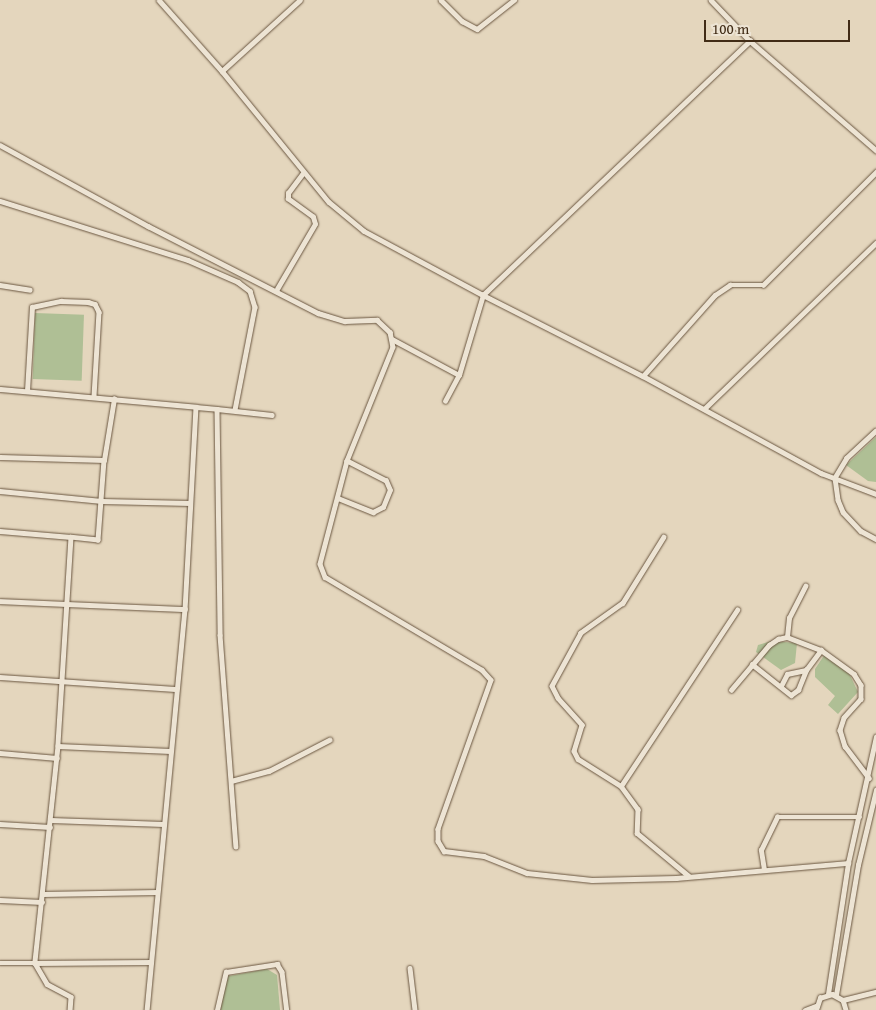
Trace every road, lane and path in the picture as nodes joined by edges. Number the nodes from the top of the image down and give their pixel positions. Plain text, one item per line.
1 (159, 0) edge
2 (300, 0) edge
3 (441, 0) edge
4 (514, 0) edge
5 (711, 0) edge
6 (750, 41) junction
7 (222, 71) junction
8 (0, 145) edge
9 (876, 150) edge
10 (876, 172) edge
11 (303, 173) junction
12 (0, 201) edge
13 (876, 243) edge
14 (0, 284) edge
15 (277, 289) junction
16 (30, 290) dead end
17 (482, 295) junction
18 (392, 338) junction
19 (459, 375) junction
20 (643, 376) junction
21 (0, 389) edge
22 (27, 392) junction
23 (94, 397) junction
24 (114, 400) junction
25 (446, 401) dead end
26 (196, 407) junction
27 (217, 410) junction
28 (235, 410) junction
29 (704, 410) junction
30 (272, 415) dead end
31 (876, 431) edge
32 (0, 457) edge
33 (104, 460) junction
34 (347, 461) junction
35 (835, 478) junction
36 (0, 491) edge
37 (876, 494) edge
38 (338, 498) junction
39 (102, 501) junction
40 (190, 504) junction
41 (0, 531) edge
42 (71, 537) junction
43 (664, 537) dead end
44 (876, 539) edge
45 (805, 586) dead end
46 (0, 601) edge
47 (68, 606) junction
48 (185, 609) junction
49 (737, 610) dead end
50 (787, 637) junction
51 (821, 650) junction
52 (752, 664) junction
53 (806, 670) junction
54 (0, 676) edge
55 (63, 681) junction
56 (781, 686) junction
57 (175, 689) junction
58 (731, 690) dead end
59 (876, 737) edge
60 (330, 740) dead end
61 (58, 746) junction
62 (170, 750) junction
63 (0, 753) edge
64 (57, 758) junction
65 (868, 778) junction
66 (231, 782) junction
67 (621, 786) junction
68 (876, 790) edge
69 (860, 817) junction
70 (51, 820) junction
71 (0, 824) edge
72 (162, 824) junction
73 (50, 827) junction
74 (236, 846) dead end
75 (848, 863) junction
76 (764, 870) junction
77 (689, 876) junction
78 (157, 892) junction
79 (43, 894) junction
80 (0, 900) edge
81 (42, 902) junction
82 (35, 962) junction
83 (151, 962) junction
84 (0, 963) edge
85 (410, 968) dead end
86 (876, 992) edge
87 (828, 994) junction
88 (836, 995) junction
89 (843, 1000) junction
90 (816, 1008) edge
91 (70, 1010) edge
92 (147, 1010) edge
93 (217, 1010) edge
94 (287, 1010) edge
95 (415, 1010) edge
96 (805, 1010) edge
97 (846, 1010) edge

1 - 7 lane
2 - 7 lane
3 - 4 lane
5 - 6 lane
6 - 9 lane
6 - 17 lane
7 - 11 lane
8 - 15 lane
10 - 20 lane
11 - 15 lane
11 - 17 lane
12 - 28 lane
13 - 29 lane
14 - 16 lane
15 - 18 lane
17 - 19 lane
17 - 20 lane
18 - 19 lane
18 - 34 lane
19 - 25 lane
20 - 29 lane
21 - 22 lane
22 - 23 lane
22 - 23 lane
23 - 24 lane
24 - 26 lane
24 - 33 lane
26 - 27 lane
26 - 40 lane
27 - 28 lane
27 - 66 lane
28 - 30 lane
29 - 35 lane
31 - 35 lane
32 - 33 lane
33 - 39 lane
34 - 38 lane
34 - 38 lane
35 - 37 lane
35 - 44 lane
36 - 39 lane
38 - 77 lane
39 - 40 lane
39 - 42 lane
40 - 48 lane
41 - 42 lane
42 - 47 lane
43 - 67 lane
45 - 50 lane
46 - 47 lane
47 - 48 lane
47 - 55 lane
48 - 57 lane
49 - 67 lane
50 - 51 lane
50 - 52 lane
51 - 53 lane
51 - 65 lane
52 - 56 lane
52 - 58 lane
53 - 56 lane
53 - 56 lane
54 - 55 lane
55 - 57 lane
55 - 61 lane
57 - 62 lane
59 - 65 lane
60 - 66 lane
61 - 62 lane
61 - 64 lane
62 - 72 lane
63 - 64 lane
64 - 70 lane
65 - 69 lane
66 - 74 lane
67 - 77 lane
68 - 88 lane
69 - 75 lane
69 - 76 lane
70 - 72 lane
70 - 73 lane
71 - 73 lane
72 - 78 lane
73 - 79 lane
75 - 76 lane
75 - 87 lane
76 - 77 lane
78 - 79 lane
78 - 83 lane
79 - 81 lane
80 - 81 lane
81 - 82 lane
82 - 83 lane
82 - 84 lane
82 - 91 lane
83 - 92 lane
85 - 95 lane
86 - 89 lane
87 - 88 lane
87 - 90 lane
88 - 89 lane
89 - 97 lane
90 - 96 lane
93 - 94 lane

